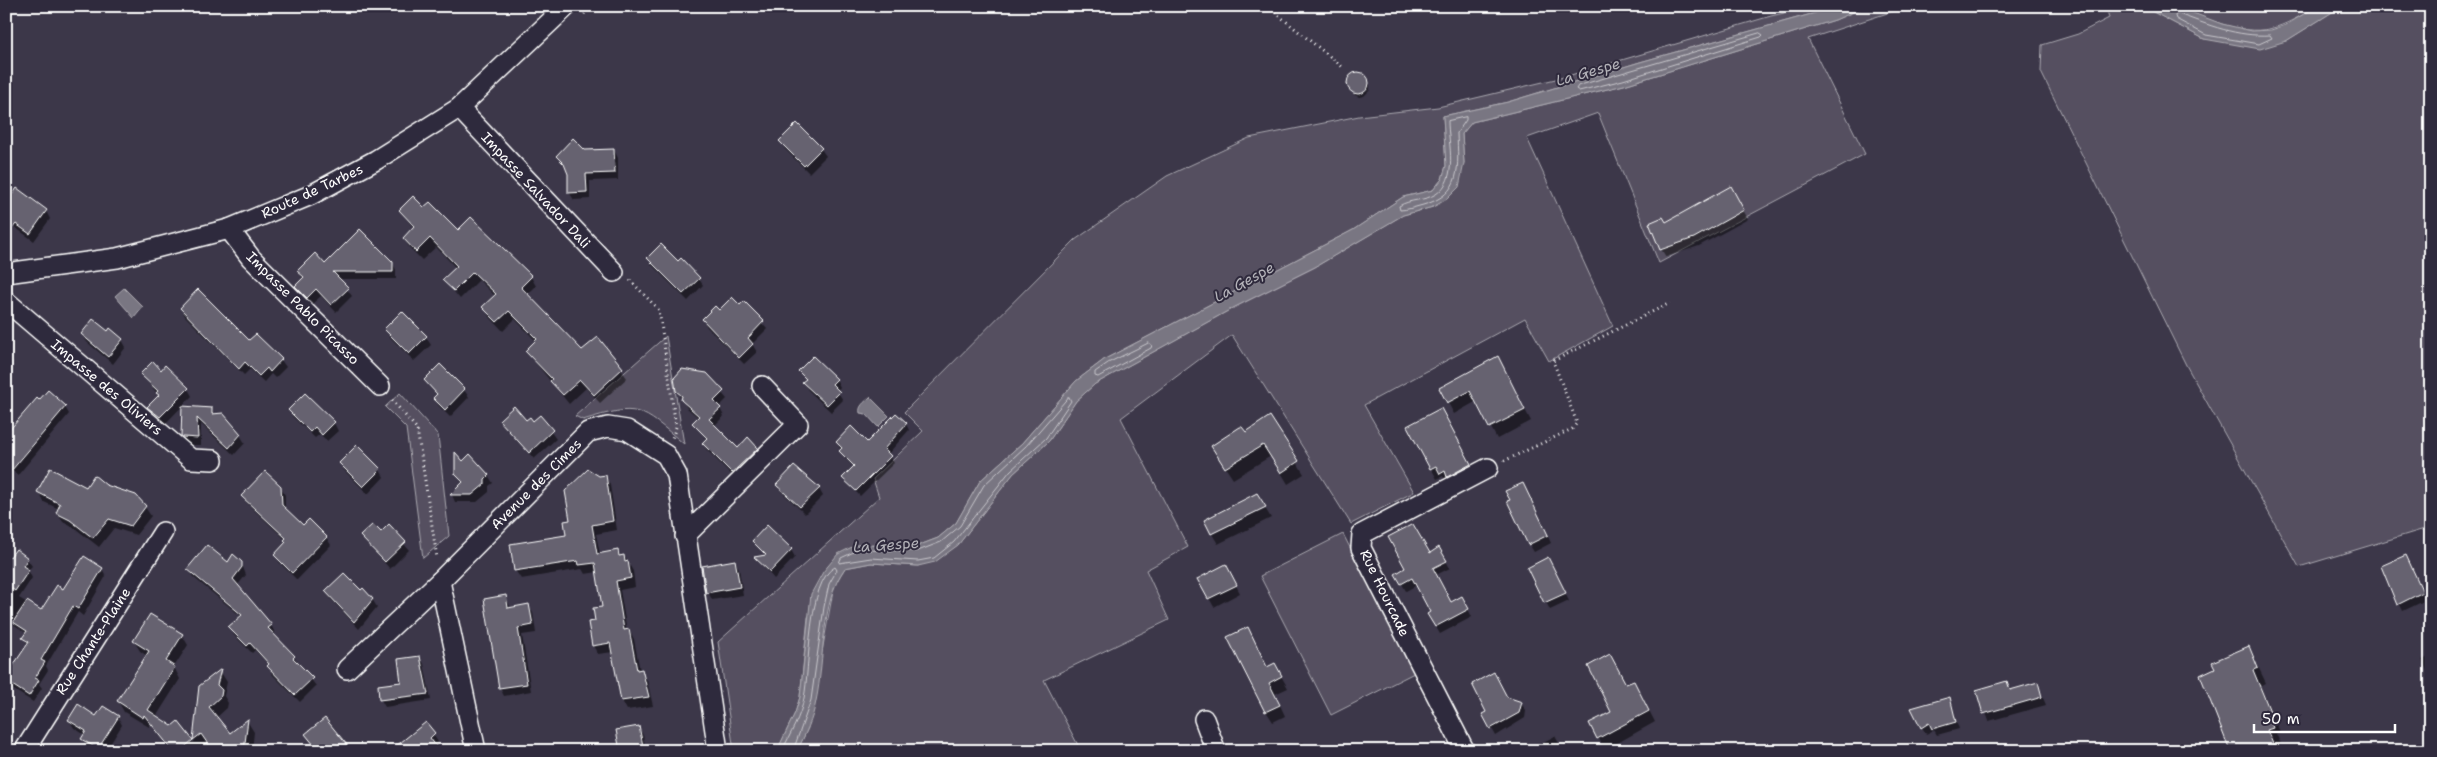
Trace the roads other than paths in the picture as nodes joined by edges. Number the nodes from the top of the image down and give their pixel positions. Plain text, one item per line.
1 (567, 6) edge
2 (459, 108) junction
3 (229, 229) junction
4 (614, 272) road end
5 (6, 273) edge
6 (6, 301) edge
7 (380, 386) road end
8 (762, 386) dead end
9 (212, 460) dead end
10 (1488, 468) road end
11 (163, 532) dead end
12 (685, 536) junction
13 (440, 581) junction
14 (347, 669) dead end
15 (1204, 720) dead end
16 (24, 751) edge
17 (476, 751) edge
18 (718, 751) edge
19 (1216, 751) edge
20 (1465, 751) edge

1 - 2 street, Route de Tarbes
2 - 3 street, Route de Tarbes
2 - 4 street, Impasse Salvador Dali
3 - 5 street, Route de Tarbes
3 - 7 street, Impasse Pablo Picasso
6 - 9 street, Impasse des Oliviers
8 - 12 street
10 - 20 street, Rue Hourcade
11 - 16 street, Rue Chante-Plaine
12 - 13 street, Avenue des Cimes
12 - 18 street
13 - 14 street, Avenue des Cimes
13 - 17 street
15 - 19 street

